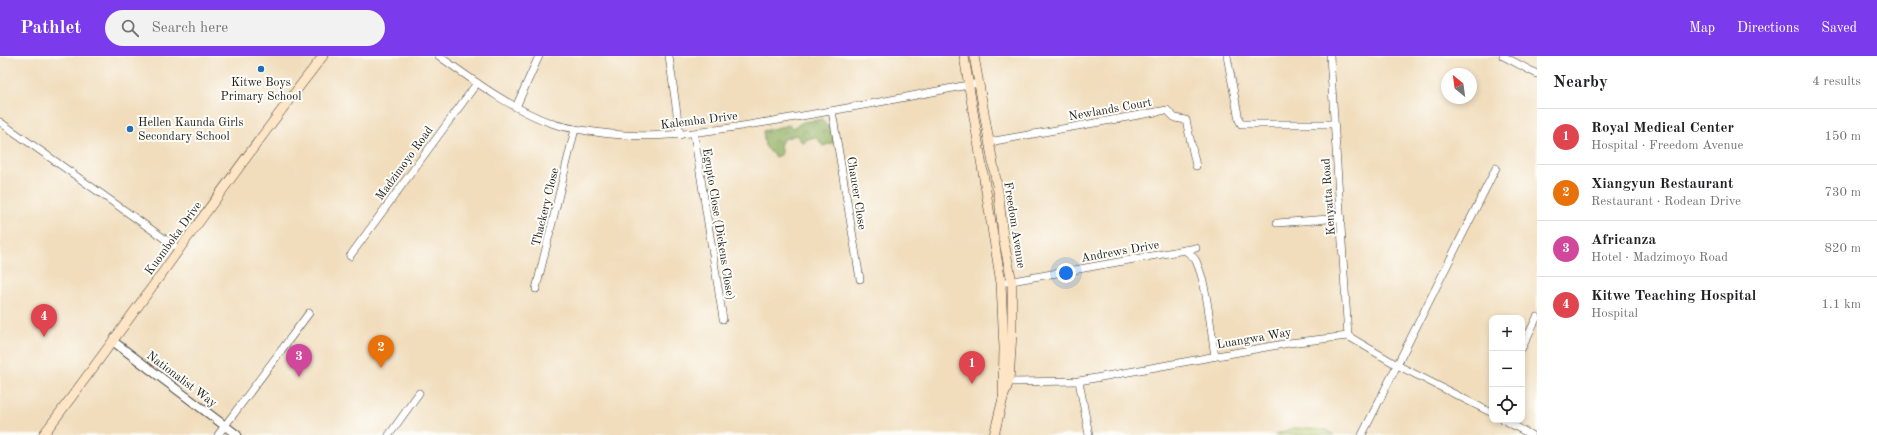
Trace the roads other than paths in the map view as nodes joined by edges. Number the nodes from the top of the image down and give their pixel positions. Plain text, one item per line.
1 (322, 56) edge
2 (440, 56) edge
3 (539, 56) edge
4 (669, 56) edge
5 (964, 56) edge
6 (974, 56) edge
7 (1227, 56) edge
8 (1330, 56) edge
9 (1503, 56) edge
10 (1537, 74) edge
11 (476, 83) junction
12 (979, 83) junction
13 (969, 85) junction
14 (516, 107) junction
15 (832, 111) junction
16 (0, 122) edge
17 (1334, 124) junction
18 (575, 129) junction
19 (694, 134) junction
20 (680, 135) junction
21 (989, 142) junction
22 (1196, 166) dead end
23 (1496, 168) dead end
24 (1341, 218) junction
25 (1277, 223) dead end
26 (1196, 248) dead end
27 (179, 249) junction
28 (1185, 250) junction
29 (350, 256) dead end
30 (860, 279) dead end
31 (1012, 282) junction
32 (1001, 283) junction
33 (536, 289) dead end
34 (309, 313) dead end
35 (1537, 317) edge
36 (723, 319) dead end
37 (1348, 336) junction
38 (114, 342) junction
39 (1525, 342) edge
40 (1215, 356) junction
41 (1397, 365) junction
42 (1079, 380) junction
43 (1006, 381) junction
44 (419, 393) dead end
45 (1489, 411) edge
46 (1510, 423) edge
47 (224, 426) junction
48 (43, 435) edge
49 (218, 435) edge
50 (237, 435) edge
51 (389, 435) edge
52 (994, 435) edge
53 (1089, 435) edge
54 (1362, 435) edge
55 (1532, 435) edge

1 - 27 main road, Kuomboka Drive
2 - 11 street, Kalemba Drive
3 - 14 street
4 - 20 street
5 - 13 main road, Freedom Avenue
6 - 12 main road, Freedom Avenue
7 - 17 street
8 - 17 street, Kenyatta Road
9 - 10 street
11 - 14 street, Kalemba Drive
11 - 29 street, Madzimoyo Road
12 - 13 street, Kalemba Drive
12 - 21 main road, Freedom Avenue
13 - 15 street, Kalemba Drive
13 - 32 main road, Freedom Avenue
14 - 18 street, Kalemba Drive
15 - 19 street, Kalemba Drive
15 - 30 street, Chaucer Close
16 - 27 street
17 - 24 street, Kenyatta Road
18 - 20 street, Kalemba Drive
18 - 33 street, Thackery Close
19 - 20 street, Kalemba Drive
19 - 36 street, Egupto Close (Dickens Close)
21 - 22 street, Newlands Court
21 - 31 main road, Freedom Avenue
23 - 41 street
24 - 25 street
24 - 37 street, Kenyatta Road
26 - 28 street, Andrews Drive
27 - 38 main road, Kuomboka Drive
28 - 31 street, Andrews Drive
28 - 40 street
31 - 32 street, Andrews Drive
31 - 43 main road, Freedom Avenue
32 - 43 main road, Freedom Avenue
34 - 47 street
35 - 39 street
37 - 40 street, Luangwa Way
37 - 41 street
38 - 47 street, Nationalist Way
38 - 48 main road, Kuomboka Drive
40 - 42 street, Luangwa Way
41 - 45 street
41 - 54 street
42 - 43 street, Luangwa Way
42 - 53 street
43 - 52 main road, Freedom Avenue
44 - 51 street
46 - 55 street
47 - 49 street
47 - 50 street, Nationalist Way

